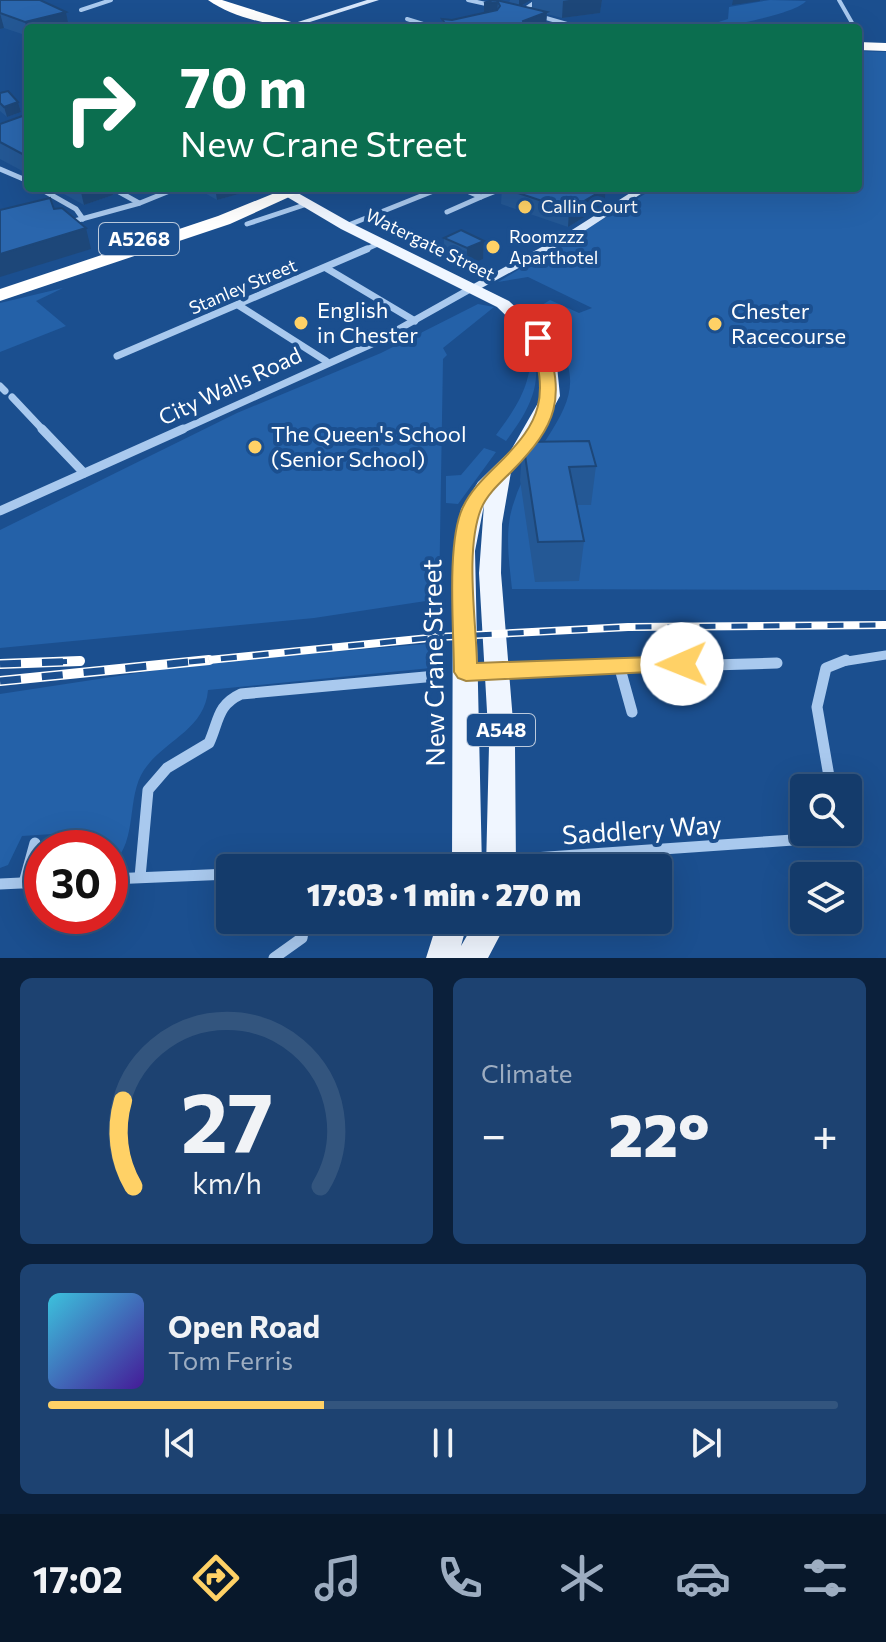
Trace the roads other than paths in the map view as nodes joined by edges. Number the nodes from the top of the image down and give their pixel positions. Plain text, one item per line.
1 (111, 0) edge
2 (213, 0) edge
3 (375, 0) edge
4 (468, 0) edge
5 (538, 0) edge
6 (839, 0) edge
7 (506, 8) edge
8 (81, 10) dead end
9 (407, 19) dead end
10 (284, 24) edge
11 (303, 24) edge
12 (423, 24) edge
13 (565, 24) edge
14 (853, 24) edge
15 (862, 46) edge
16 (886, 47) edge
17 (0, 169) edge
18 (24, 179) edge
19 (46, 192) edge
20 (119, 192) edge
21 (167, 192) edge
22 (431, 192) edge
23 (469, 192) edge
24 (494, 192) edge
25 (633, 192) edge
26 (287, 194) edge
27 (481, 197) junction
28 (140, 203) junction
29 (447, 212) dead end
30 (83, 219) junction
31 (247, 224) dead end
32 (62, 225) edge
33 (346, 226) junction
34 (380, 243) junction
35 (326, 268) junction
36 (0, 283) edge
37 (472, 288) junction
38 (0, 295) edge
39 (493, 299) joint
40 (238, 305) junction
41 (415, 321) junction
42 (117, 356) dead end
43 (326, 361) junction
44 (12, 397) dead end
45 (504, 470) junction
46 (84, 473) junction
47 (0, 511) edge
48 (886, 655) edge
49 (777, 663) dead end
50 (619, 665) junction
51 (498, 670) junction
52 (466, 672) junction
53 (436, 676) dead end
54 (632, 712) dead end
55 (829, 774) edge
56 (790, 840) edge
57 (468, 854) edge
58 (502, 854) edge
59 (629, 854) edge
60 (216, 874) edge
61 (140, 877) junction
62 (128, 878) edge
63 (24, 883) edge
64 (0, 884) edge
65 (303, 934) edge
66 (449, 934) edge
67 (485, 934) edge
68 (274, 958) edge
69 (442, 958) edge
70 (471, 958) edge

1 - 8 street
2 - 10 highway
3 - 11 street
4 - 7 street
5 - 13 street
6 - 14 street
9 - 12 street
15 - 16 highway
17 - 18 street
19 - 30 street
20 - 28 street
21 - 28 street
22 - 33 street
23 - 27 street
24 - 27 street
25 - 37 street
26 - 31 street
26 - 33 main road, Watergate Street / A548
26 - 36 highway, A5268
26 - 38 highway, A5268
27 - 29 street
28 - 30 street
30 - 32 street
33 - 34 main road, Watergate Street / A548
34 - 35 street, Stanley Street
34 - 37 main road, Watergate Street / A548
35 - 40 street, Stanley Street
35 - 41 street
37 - 39 main road, Watergate Street / A548
37 - 41 street, City Walls Road
39 - 45 main road, New Crane Street / A548
40 - 42 street, Stanley Street
40 - 43 street
41 - 43 street, City Walls Road
43 - 46 street, City Walls Road
44 - 46 street
45 - 51 main road, New Crane Street / A548
45 - 52 main road, New Crane Street / A548
46 - 47 street, City Walls Road
48 - 55 street
49 - 50 street
50 - 51 street
50 - 54 street
51 - 52 street
51 - 58 main road, New Crane Street / A548
52 - 57 main road, New Crane Street / A548
53 - 61 street
56 - 59 street, Saddlery Way
60 - 61 street
61 - 62 street
63 - 64 street
65 - 68 street
66 - 69 main road
67 - 70 main road

